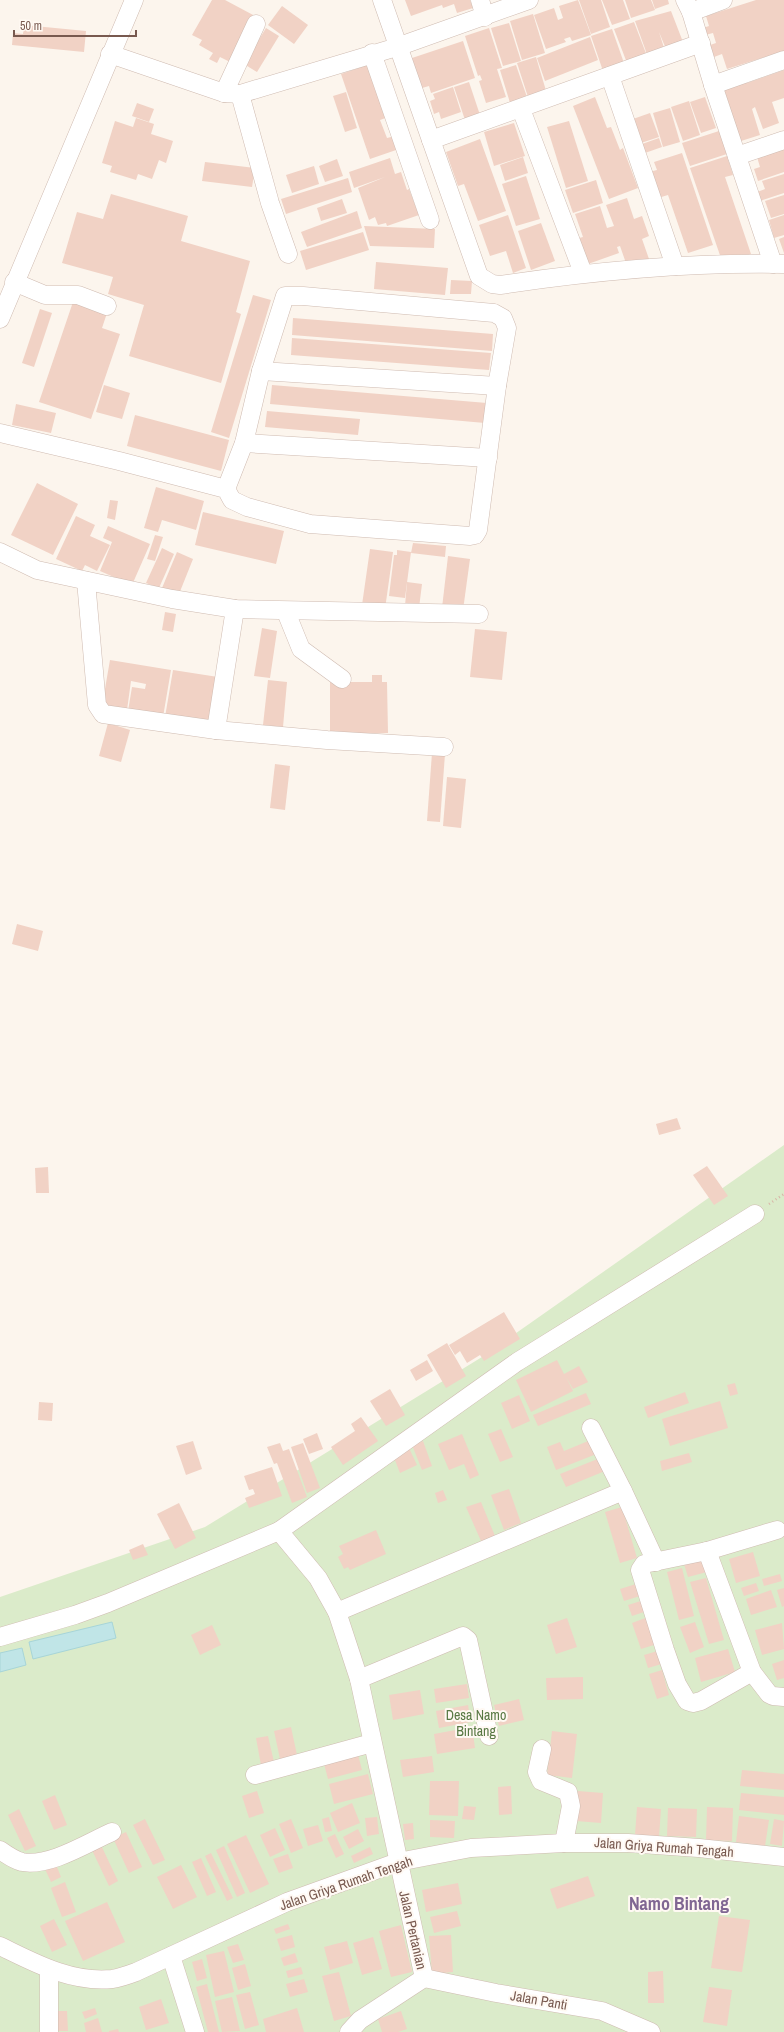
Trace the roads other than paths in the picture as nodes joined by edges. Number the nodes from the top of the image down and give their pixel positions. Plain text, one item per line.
1 (134, 0) edge
2 (382, 0) edge
3 (530, 0) edge
4 (722, 0) edge
5 (688, 6) edge
6 (482, 8) edge
7 (256, 24) dead end
8 (701, 43) junction
9 (397, 47) junction
10 (372, 53) junction
11 (110, 54) junction
12 (784, 60) edge
13 (610, 76) junction
14 (713, 85) junction
15 (232, 93) junction
16 (521, 109) junction
17 (431, 140) junction
18 (784, 140) edge
19 (737, 156) junction
20 (430, 220) dead end
21 (288, 254) dead end
22 (779, 264) edge
23 (675, 266) junction
24 (583, 273) junction
25 (14, 282) junction
26 (107, 306) dead end
27 (0, 319) edge
28 (261, 371) junction
29 (497, 386) junction
30 (0, 432) edge
31 (244, 443) junction
32 (488, 458) junction
33 (226, 489) junction
34 (0, 552) edge
35 (86, 581) junction
36 (236, 609) junction
37 (286, 612) junction
38 (479, 614) dead end
39 (342, 679) dead end
40 (216, 730) junction
41 (444, 746) dead end
42 (755, 1214) dead end
43 (590, 1428) dead end
44 (623, 1491) junction
45 (778, 1530) dead end
46 (279, 1531) junction
47 (707, 1551) junction
48 (656, 1562) junction
49 (337, 1612) junction
50 (0, 1637) edge
51 (752, 1672) junction
52 (359, 1679) junction
53 (784, 1697) edge
54 (489, 1736) dead end
55 (372, 1743) junction
56 (542, 1749) dead end
57 (255, 1775) dead end
58 (112, 1832) dead end
59 (564, 1843) junction
60 (0, 1850) edge
61 (784, 1857) edge
62 (398, 1862) junction
63 (0, 1946) edge
64 (171, 1956) junction
65 (49, 1970) junction
66 (424, 1978) junction
67 (49, 2032) edge
68 (196, 2032) edge
69 (350, 2032) edge
70 (651, 2032) edge

1 - 11 street
2 - 9 street
3 - 6 street
4 - 5 street
5 - 8 street
6 - 9 street
7 - 15 street
8 - 13 street
8 - 14 street
9 - 10 street
9 - 17 street
10 - 15 street
10 - 20 street
11 - 15 street
11 - 25 street
12 - 14 street
13 - 16 street
13 - 23 street
14 - 19 street
15 - 21 street
16 - 17 street
16 - 24 street
17 - 24 street
18 - 19 street
19 - 22 street
22 - 23 street
23 - 24 street
25 - 26 street
25 - 27 street
28 - 29 street
28 - 29 street
28 - 31 street
29 - 32 street
30 - 33 street
31 - 32 street
31 - 33 street
32 - 33 street
34 - 35 street
35 - 36 street
35 - 40 street
36 - 37 street
36 - 40 street
37 - 38 street
37 - 39 street
40 - 41 street
42 - 46 street
43 - 44 street
44 - 48 street
44 - 49 street
45 - 47 street
46 - 49 street, Jalan Pertanian
46 - 50 street
47 - 48 street
47 - 51 street
48 - 51 street
49 - 52 street, Jalan Pertanian
51 - 53 street
52 - 54 street
52 - 55 street, Jalan Pertanian
55 - 57 street
55 - 62 street, Jalan Pertanian
56 - 59 street
58 - 60 street
59 - 61 street, Jalan Griya Rumah Tengah
59 - 62 street, Jalan Griya Rumah Tengah
62 - 64 street, Jalan Griya Rumah Tengah
62 - 66 street, Jalan Pertanian
63 - 65 street, Jalan Griya Rumah Tengah
64 - 65 street, Jalan Griya Rumah Tengah
64 - 68 street
65 - 67 street
66 - 69 street, Jalan Pertanian
66 - 70 street, Jalan Panti

